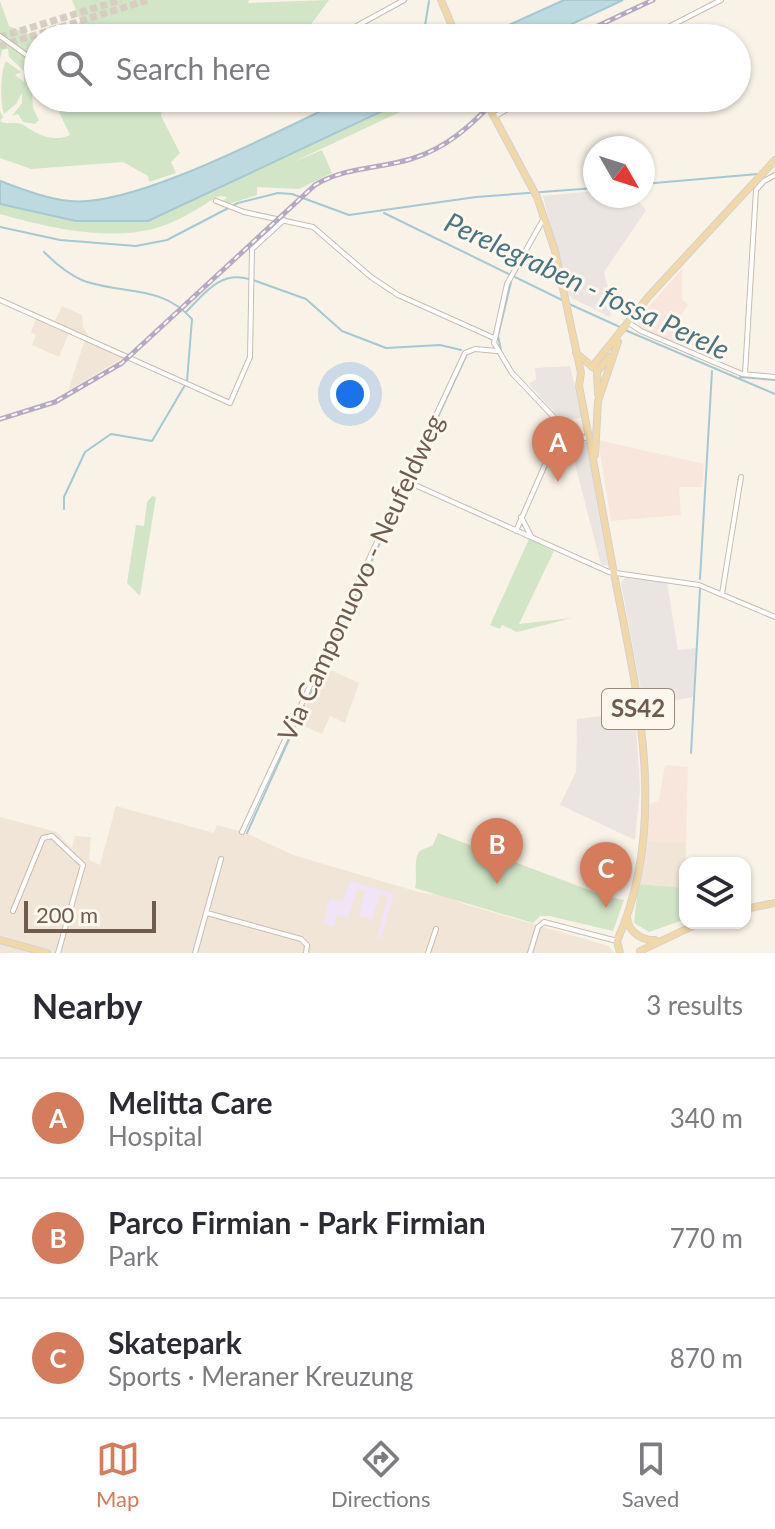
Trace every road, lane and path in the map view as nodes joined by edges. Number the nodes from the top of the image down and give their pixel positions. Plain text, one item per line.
1 (404, 0) edge
2 (441, 0) edge
3 (721, 0) edge
4 (360, 24) edge
5 (451, 24) edge
6 (674, 24) edge
7 (0, 36) edge
8 (24, 55) edge
9 (491, 112) edge
10 (502, 112) edge
11 (494, 117) junction
12 (775, 160) edge
13 (775, 175) edge
14 (216, 201) dead end
15 (544, 218) junction
16 (284, 220) junction
17 (0, 300) edge
18 (623, 331) junction
19 (494, 338) junction
20 (574, 350) junction
21 (497, 351) junction
22 (593, 368) junction
23 (745, 374) junction
24 (581, 376) junction
25 (775, 377) edge
26 (596, 381) junction
27 (598, 401) junction
28 (585, 438) dead end
29 (551, 451) dead end
30 (595, 462) junction
31 (741, 477) dead end
32 (407, 482) junction
33 (521, 517) junction
34 (516, 531) junction
35 (532, 537) junction
36 (614, 573) junction
37 (722, 594) junction
38 (775, 617) edge
39 (242, 832) dead end
40 (221, 859) dead end
41 (775, 903) edge
42 (629, 908) junction
43 (751, 908) edge
44 (13, 911) dead end
45 (207, 913) junction
46 (436, 929) dead end
47 (685, 929) edge
48 (637, 934) junction
49 (666, 937) junction
50 (0, 940) edge
51 (617, 941) junction
52 (640, 952) edge
53 (47, 953) edge
54 (58, 953) edge
55 (195, 953) edge
56 (306, 953) edge
57 (428, 953) edge
58 (530, 953) edge
59 (620, 953) edge

1 - 4 street
2 - 5 main road
3 - 6 street
7 - 8 street
9 - 11 main road
10 - 11 street
11 - 15 main road
12 - 18 main road, SS42
13 - 23 street
14 - 16 street
15 - 19 street
15 - 20 main road
16 - 17 street
16 - 19 street
18 - 22 main road, SS42
18 - 23 street
18 - 27 main road, SS42
19 - 21 street
20 - 22 main road
20 - 24 main road
21 - 28 street
21 - 32 street, Via Camponuovo - Neufeldweg
22 - 24 main road, SS42
22 - 26 main road, SS42
23 - 25 street
24 - 26 main road
24 - 30 main road, SS42
26 - 27 main road, SS42
27 - 30 main road, SS42
29 - 33 street
30 - 36 main road, SS42
31 - 37 street
32 - 34 street
32 - 39 street, Via Camponuovo - Neufeldweg
33 - 34 street
33 - 35 street
34 - 35 street
35 - 36 street
36 - 37 street
36 - 42 main road, SS42
37 - 38 street
40 - 45 street
41 - 43 main road
42 - 48 main road, SS42
42 - 51 main road, SS42
44 - 54 street
45 - 55 street
45 - 56 street
46 - 57 street
47 - 49 main road
48 - 49 main road
48 - 51 main road
48 - 52 main road
49 - 52 main road
50 - 53 main road
51 - 58 street
51 - 59 main road

